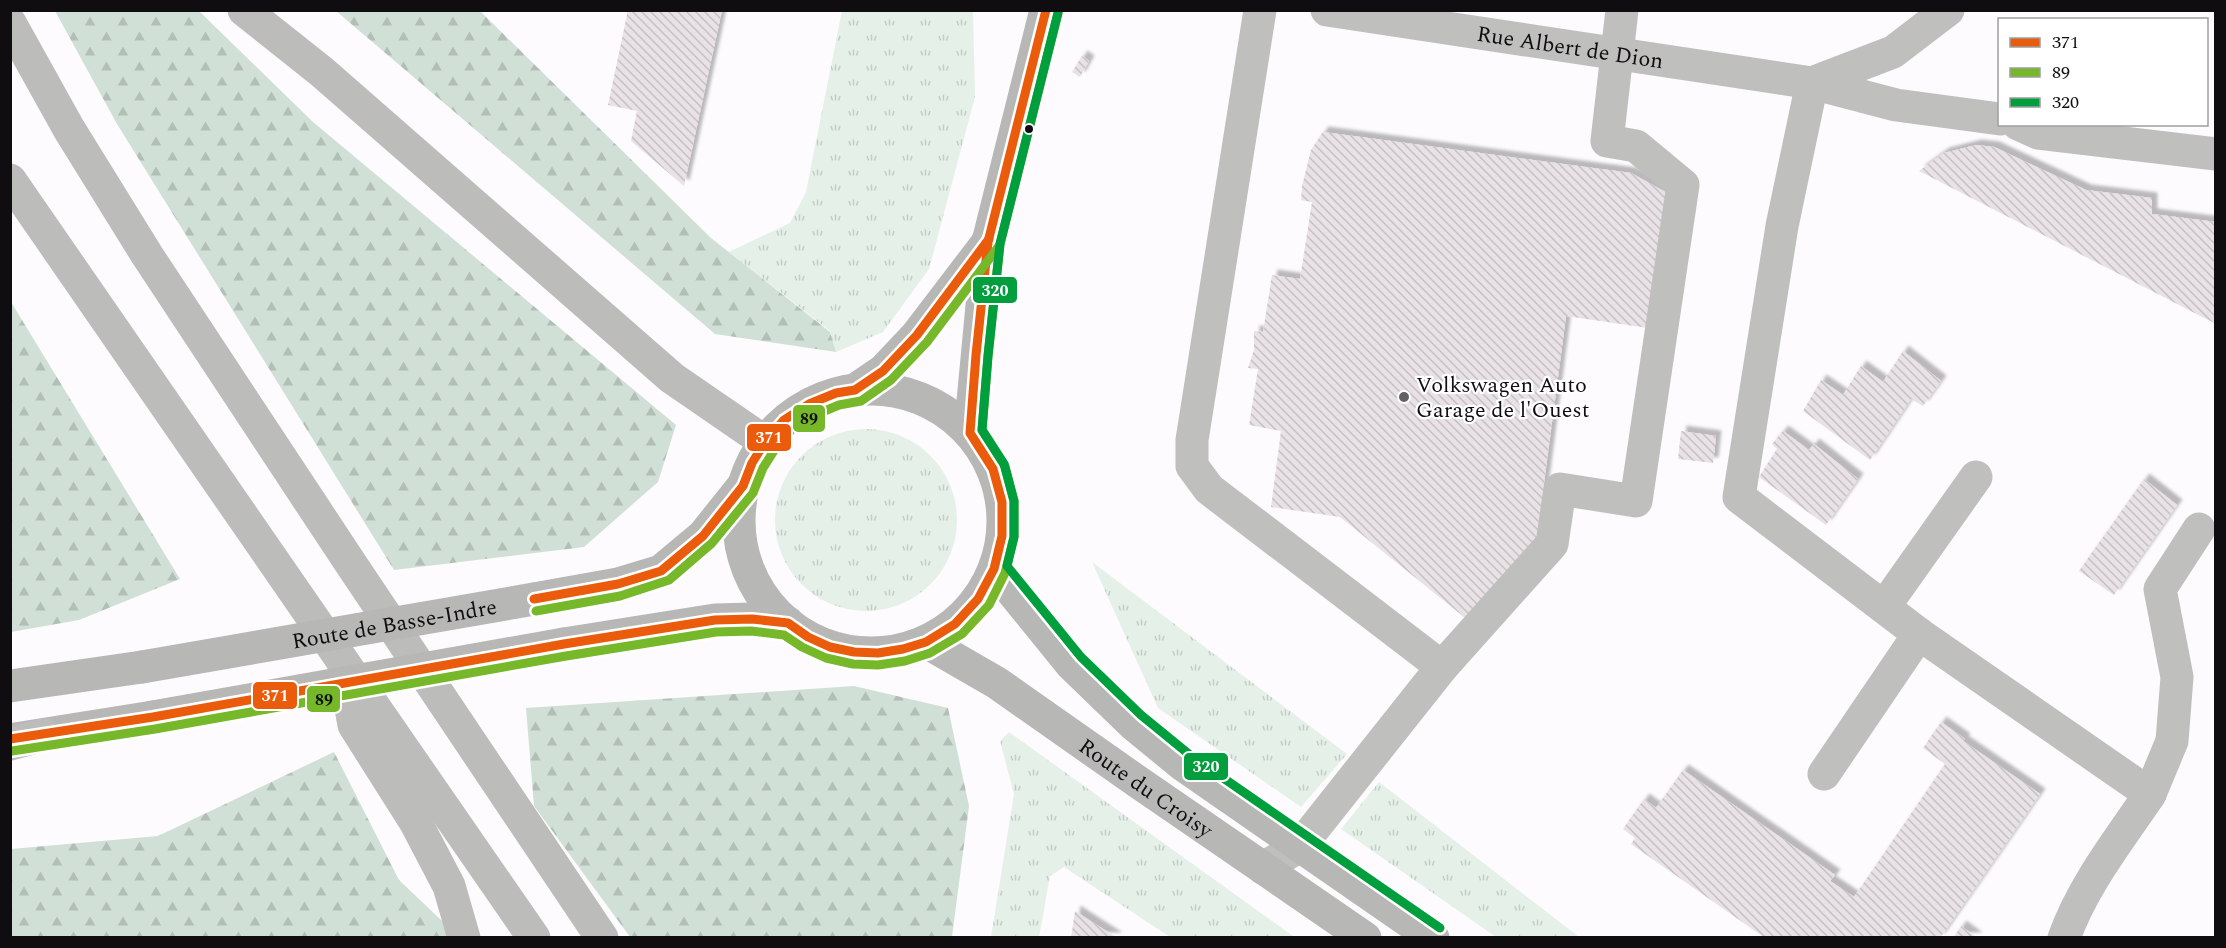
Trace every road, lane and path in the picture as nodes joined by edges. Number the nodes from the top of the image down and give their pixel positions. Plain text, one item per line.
1 (244, 10) edge
2 (273, 10) edge
3 (1046, 10) edge
4 (1260, 10) edge
5 (1327, 10) edge
6 (1622, 10) edge
7 (1948, 10) edge
8 (10, 23) edge
9 (1618, 54) junction
10 (322, 72) junction
11 (1812, 83) junction
12 (1998, 119) edge
13 (2023, 126) edge
14 (2216, 154) edge
15 (10, 180) edge
16 (988, 242) junction
17 (855, 390) junction
18 (970, 433) junction
19 (765, 442) junction
20 (1976, 477) dead end
21 (743, 486) junction
22 (2199, 529) dead end
23 (994, 569) junction
24 (1884, 607) junction
25 (788, 623) junction
26 (1919, 634) junction
27 (926, 642) junction
28 (342, 659) junction
29 (1442, 667) junction
30 (10, 686) edge
31 (44, 735) junction
32 (10, 740) edge
33 (10, 744) edge
34 (1824, 774) dead end
35 (2150, 794) junction
36 (1300, 846) junction
37 (1263, 868) junction
38 (464, 938) edge
39 (534, 938) edge
40 (602, 938) edge
41 (1365, 938) edge
42 (1433, 938) edge
43 (2064, 938) edge

1 - 10 highway
2 - 10 highway
3 - 16 main road
4 - 29 street
5 - 9 street, Rue Albert de Dion
6 - 9 street
7 - 11 street
8 - 40 highway
9 - 11 street, Rue Albert de Dion
9 - 29 street
10 - 19 highway
11 - 12 street, Rue Albert de Dion
11 - 24 street
13 - 14 street
15 - 28 highway
16 - 17 main road
16 - 18 main road
17 - 18 main road
17 - 19 main road
18 - 23 main road
19 - 21 main road
20 - 24 street
21 - 25 main road
21 - 30 main road, Route de Basse-Indre, bridge
22 - 35 street
23 - 27 main road
23 - 36 main road, Route du Croisy
24 - 26 street
25 - 27 main road
25 - 31 main road, bridge
26 - 34 street
26 - 35 street
27 - 37 main road, Route du Croisy
28 - 38 highway
28 - 39 highway
29 - 36 street
31 - 32 main road
31 - 33 highway
35 - 43 street
36 - 37 street
36 - 42 main road, Route du Croisy
37 - 41 main road, Route du Croisy

